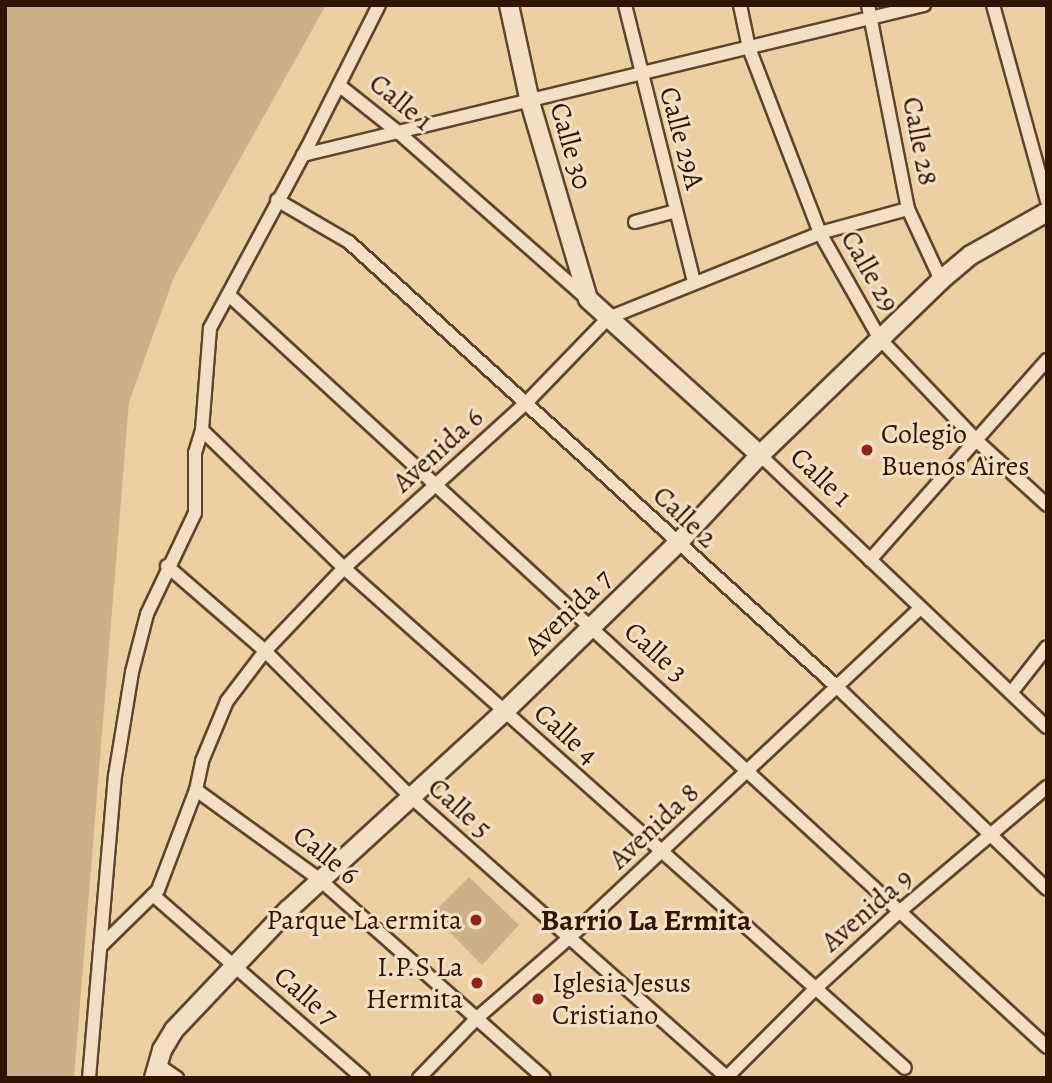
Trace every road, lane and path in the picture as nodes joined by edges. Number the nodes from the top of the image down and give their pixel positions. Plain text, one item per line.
1 (379, 5) edge
2 (509, 5) edge
3 (625, 5) edge
4 (740, 5) edge
5 (868, 5) edge
6 (924, 5) edge
7 (993, 5) edge
8 (873, 19) junction
9 (749, 48) junction
10 (640, 71) junction
11 (340, 86) junction
12 (530, 102) junction
13 (398, 131) junction
14 (303, 155) junction
15 (277, 200) junction
16 (1047, 201) edge
17 (908, 209) junction
18 (676, 211) junction
19 (1047, 212) edge
20 (635, 222) dead end
21 (820, 233) junction
22 (576, 257) junction
23 (555, 270) junction
24 (941, 280) junction
25 (694, 282) junction
26 (229, 295) junction
27 (588, 299) junction
28 (608, 318) junction
29 (880, 339) junction
30 (1047, 360) edge
31 (527, 402) junction
32 (202, 430) junction
33 (977, 441) junction
34 (760, 456) junction
35 (437, 484) junction
36 (1047, 505) edge
37 (677, 544) junction
38 (870, 559) junction
39 (167, 566) junction
40 (344, 568) junction
41 (921, 608) junction
42 (591, 626) junction
43 (1047, 646) edge
44 (265, 652) junction
45 (837, 687) junction
46 (1011, 693) junction
47 (504, 712) junction
48 (1047, 727) edge
49 (749, 770) junction
50 (1047, 787) edge
51 (196, 790) junction
52 (411, 797) junction
53 (991, 836) junction
54 (662, 852) junction
55 (319, 879) junction
56 (1047, 889) edge
57 (153, 895) junction
58 (899, 912) junction
59 (569, 938) junction
60 (100, 947) junction
61 (234, 966) junction
62 (816, 988) junction
63 (477, 1018) junction
64 (1047, 1047) edge
65 (905, 1068) dead end
66 (156, 1072) edge
67 (89, 1078) edge
68 (177, 1078) edge
69 (363, 1078) edge
70 (419, 1078) edge
71 (544, 1078) edge
72 (727, 1078) edge

1 - 11 street
2 - 12 street, Calle 30
3 - 10 street, Calle 29A
4 - 9 street, Calle 29
5 - 8 street, Calle 28
6 - 8 street
7 - 16 street
8 - 9 street
8 - 17 street, Calle 28
9 - 10 street
9 - 21 street, Calle 29
10 - 12 street
10 - 18 street, Calle 29A
11 - 13 street, Calle 1
11 - 14 street
12 - 13 street
12 - 22 street, Calle 30
13 - 14 street
13 - 23 street, Calle 1
14 - 15 street
15 - 26 street
15 - 31 street, Calle 2
17 - 21 street, Avenida 6
17 - 24 street, Calle 28
18 - 20 street
18 - 25 street, Calle 29A
19 - 24 street, Avenida 7
21 - 25 street, Avenida 6
21 - 29 street, Calle 29
22 - 23 street
22 - 27 street, Calle 30
23 - 27 street, Calle 1
24 - 29 street, Avenida 7
25 - 28 street, Avenida 6
26 - 32 street
26 - 35 street, Calle 3
27 - 28 street, Calle 1
28 - 31 street, Avenida 6
28 - 34 street, Calle 1
29 - 33 street, Calle 29
29 - 34 street, Avenida 7
30 - 33 street
31 - 35 street, Avenida 6
31 - 37 street, Calle 2
32 - 39 street
32 - 40 street, Calle 4
33 - 36 street, Calle 29
33 - 38 street
34 - 37 street, Avenida 7
34 - 38 street, Calle 1
35 - 40 street, Avenida 6
35 - 42 street, Calle 3
37 - 42 street, Avenida 7
37 - 45 street, Calle 2
38 - 41 street, Calle 1
39 - 44 street, Calle 5
39 - 60 street
40 - 44 street, Avenida 6
40 - 47 street, Calle 4
41 - 45 street, Avenida 8
41 - 46 street, Calle 1
42 - 47 street, Avenida 7
42 - 49 street, Calle 3
43 - 46 street
44 - 51 street, Avenida 6
44 - 52 street, Calle 5
45 - 49 street, Avenida 8
45 - 53 street, Calle 2
46 - 48 street, Calle 1
47 - 52 street, Avenida 7
47 - 54 street, Calle 4
49 - 54 street, Avenida 8
49 - 58 street, Calle 3
50 - 53 street, Avenida 9
51 - 55 street, Calle 6
51 - 57 street, Avenida 6
52 - 55 street, Avenida 7
52 - 59 street, Calle 5
53 - 56 street, Calle 2
53 - 58 street, Avenida 9
54 - 59 street, Avenida 8
54 - 62 street, Calle 4
55 - 61 street, Avenida 7
55 - 63 street, Calle 6
57 - 60 street
57 - 61 street, Calle 7
58 - 62 street, Avenida 9
58 - 64 street, Calle 3
59 - 63 street, Avenida 8
59 - 72 street, Calle 5
60 - 67 street
61 - 66 street, Avenida 7
61 - 69 street, Calle 7
62 - 65 street, Calle 4
62 - 72 street, Avenida 9
63 - 70 street, Avenida 8
63 - 71 street, Calle 6
66 - 68 street

